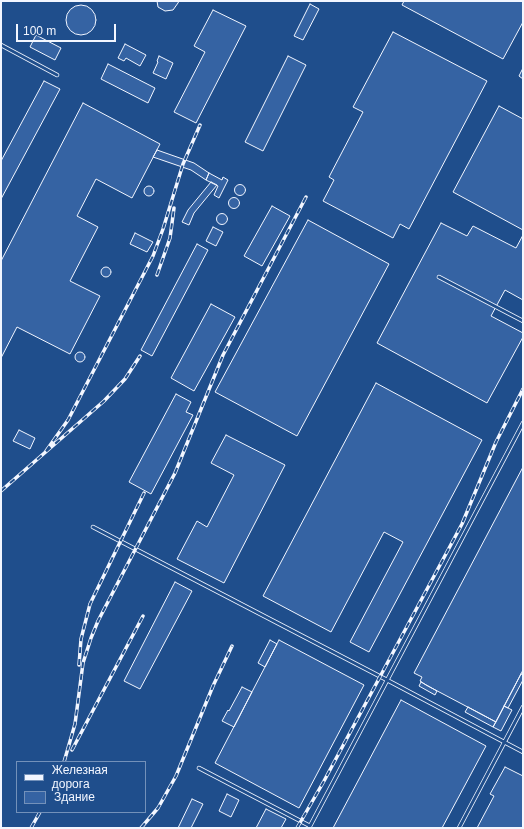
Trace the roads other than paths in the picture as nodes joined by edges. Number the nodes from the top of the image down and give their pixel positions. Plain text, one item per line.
1 (1, 45) edge
2 (58, 75) dead end
3 (439, 277) dead end
4 (523, 321) edge
5 (523, 423) edge
6 (93, 527) dead end
7 (387, 680) junction
8 (523, 707) edge
9 (504, 742) junction
10 (523, 752) edge
11 (199, 768) dead end
12 (309, 827) edge
13 (459, 828) edge

1 - 2 lane
3 - 4 lane
5 - 7 lane
6 - 7 lane
7 - 9 lane
7 - 12 lane
8 - 9 lane
9 - 10 lane
9 - 13 lane
11 - 12 lane

